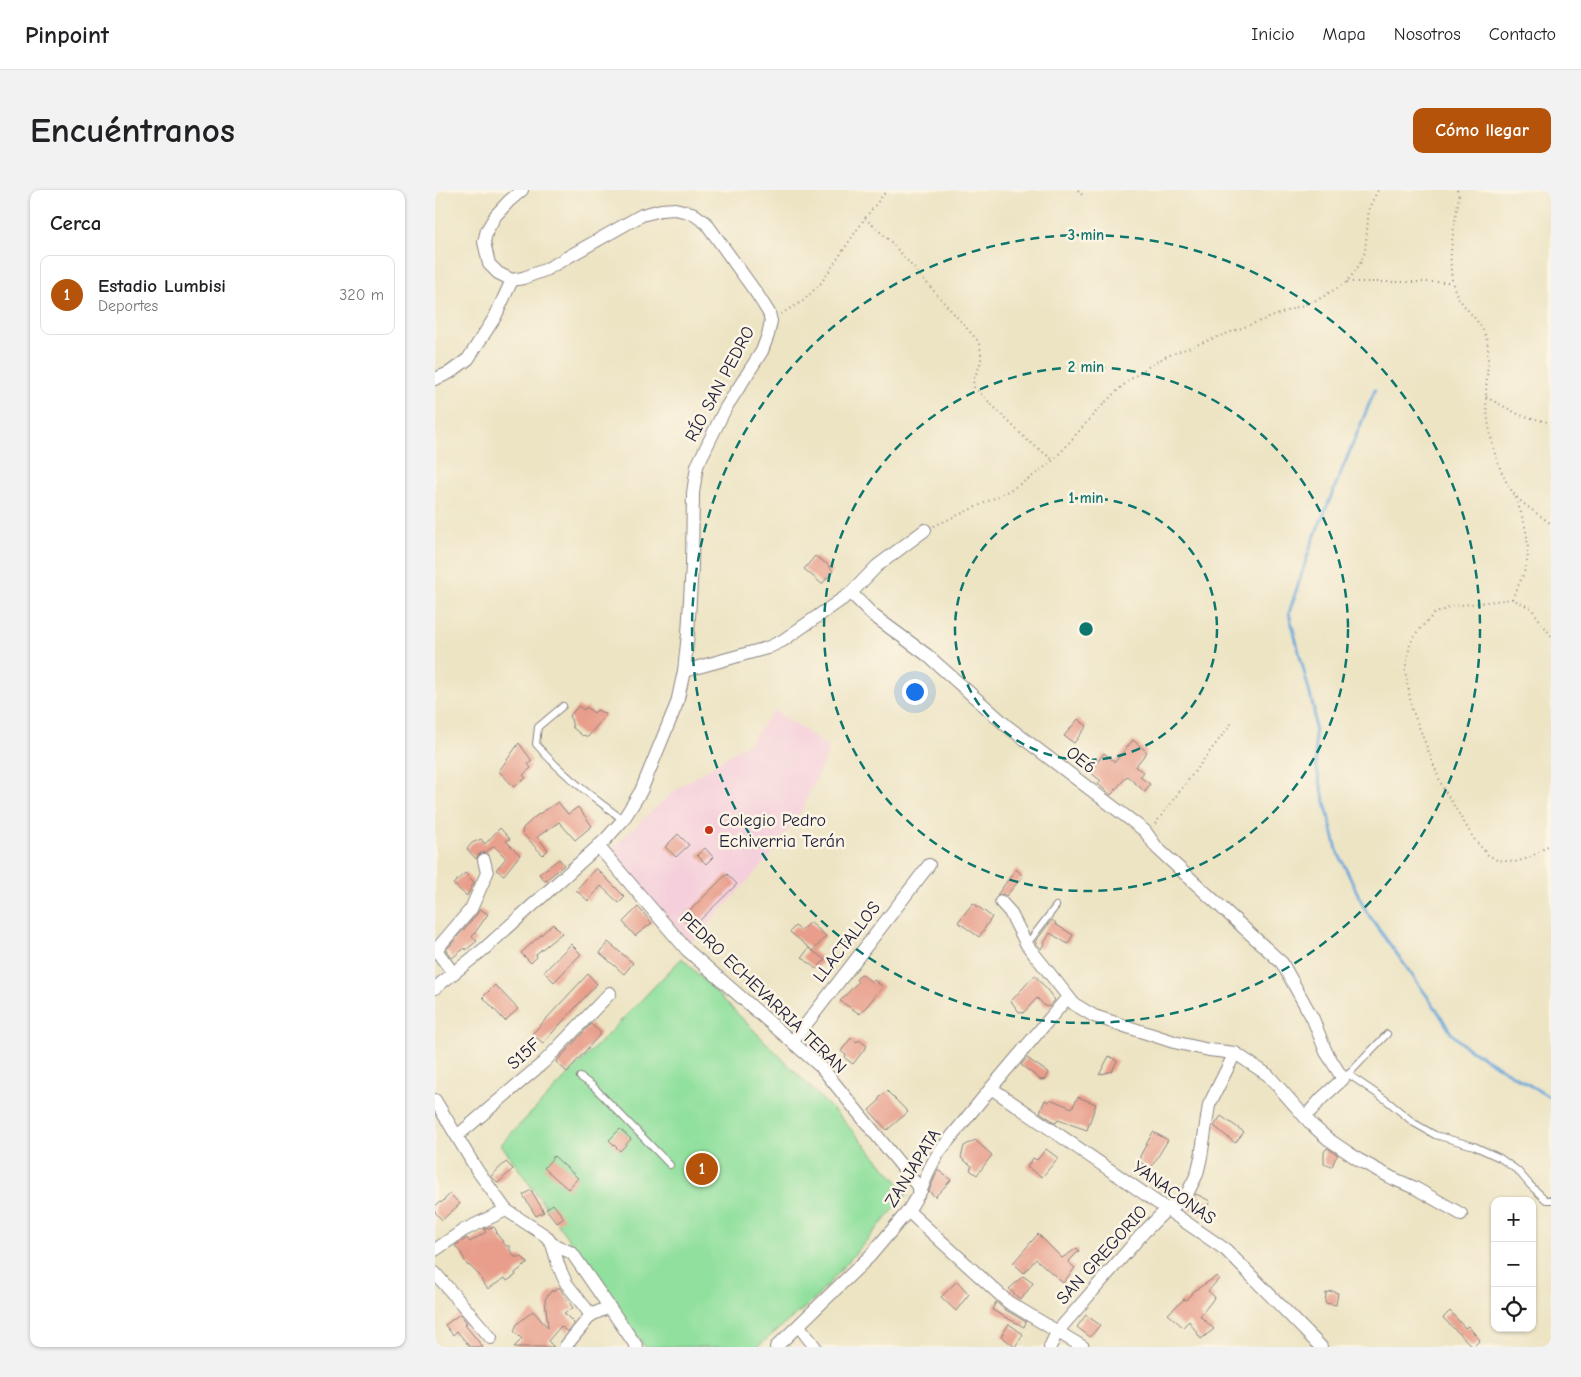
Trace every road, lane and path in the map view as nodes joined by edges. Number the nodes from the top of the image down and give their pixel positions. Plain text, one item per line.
1 (522, 190) edge
2 (887, 190) edge
3 (1077, 190) edge
4 (1378, 190) edge
5 (1457, 190) edge
6 (1083, 196) dead end
7 (865, 218) junction
8 (512, 280) junction
9 (1347, 282) junction
10 (1451, 282) junction
11 (771, 321) junction
12 (435, 379) edge
13 (1486, 397) junction
14 (1551, 423) edge
15 (1053, 460) junction
16 (1515, 496) junction
17 (1551, 524) edge
18 (925, 530) joint
19 (851, 593) junction
20 (1512, 599) junction
21 (1551, 636) edge
22 (684, 671) junction
23 (563, 706) dead end
24 (1233, 721) dead end
25 (623, 820) junction
26 (1147, 834) junction
27 (1551, 844) edge
28 (598, 846) junction
29 (484, 860) dead end
30 (929, 865) dead end
31 (1001, 902) dead end
32 (1057, 906) dead end
33 (1027, 945) junction
34 (453, 973) junction
35 (435, 988) edge
36 (610, 993) dead end
37 (1068, 997) junction
38 (1387, 1034) dead end
39 (793, 1041) junction
40 (1235, 1053) junction
41 (580, 1077) dead end
42 (1346, 1077) junction
43 (991, 1088) junction
44 (435, 1100) edge
45 (1305, 1117) junction
46 (457, 1136) junction
47 (670, 1165) dead end
48 (921, 1190) junction
49 (1551, 1200) edge
50 (1167, 1209) junction
51 (506, 1210) junction
52 (908, 1211) junction
53 (1461, 1214) dead end
54 (552, 1244) junction
55 (435, 1250) edge
56 (435, 1272) edge
57 (609, 1307) junction
58 (591, 1315) junction
59 (799, 1326) junction
60 (1057, 1332) junction
61 (491, 1338) dead end
62 (565, 1347) edge
63 (637, 1347) edge
64 (776, 1347) edge
65 (815, 1347) edge
66 (1050, 1347) edge
67 (1083, 1347) edge
68 (1321, 1347) edge

1 - 8 street
2 - 7 path
3 - 6 path
4 - 9 path
5 - 10 path
7 - 11 path
7 - 15 path
8 - 11 street, RÍO SAN PEDRO
8 - 12 street
9 - 10 path
9 - 15 path
10 - 13 path
11 - 22 street, RÍO SAN PEDRO
13 - 14 path
13 - 16 path
15 - 18 path
16 - 17 path
16 - 20 path
18 - 19 street
19 - 22 street
19 - 26 street, OE6
20 - 21 path
20 - 27 path
22 - 25 street, RÍO SAN PEDRO
23 - 25 lane
24 - 26 path
25 - 28 street, RÍO SAN PEDRO
26 - 42 street, OE6
28 - 34 street, RÍO SAN PEDRO
28 - 39 street, PEDRO ECHEVARRIA TERAN
29 - 34 street
30 - 39 street, LLACTALLOS
31 - 33 street
32 - 33 lane
33 - 37 street
34 - 35 street, RÍO SAN PEDRO
36 - 46 street, S15F
37 - 40 street
37 - 43 street, ZANJAPATA
38 - 42 lane
39 - 48 street, PEDRO ECHEVARRIA TERAN
40 - 45 street
40 - 50 street, SAN GREGORIO
41 - 47 lane
42 - 45 street
42 - 49 lane
43 - 48 street, ZANJAPATA
43 - 50 street, YANACONAS
44 - 46 street
45 - 53 street
46 - 51 street
48 - 52 street, ZANJAPATA
50 - 60 street, SAN GREGORIO
50 - 68 street, YANACONAS
51 - 54 street
51 - 55 street
52 - 59 street, ZANJAPATA
52 - 60 street
54 - 57 street
54 - 58 street
56 - 61 street
57 - 58 street
57 - 63 street
58 - 62 street
59 - 64 street, ZANJAPATA
59 - 65 street
60 - 66 street, SAN GREGORIO
60 - 67 street

